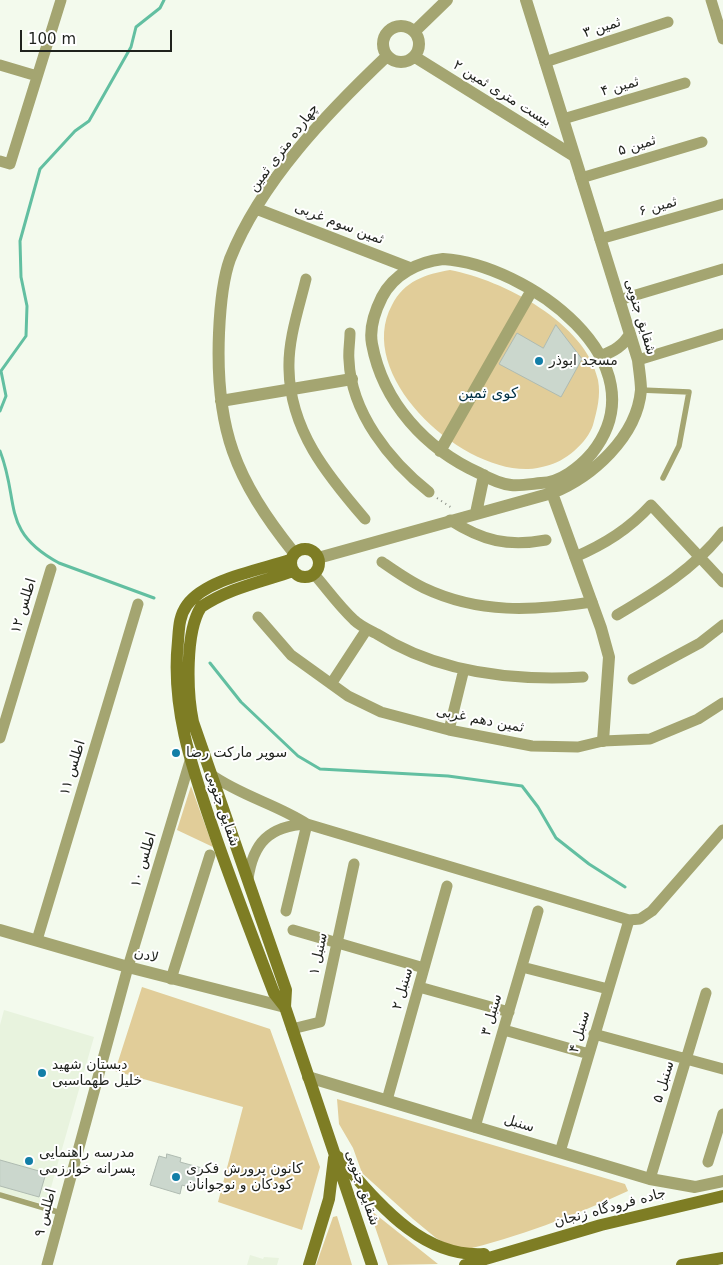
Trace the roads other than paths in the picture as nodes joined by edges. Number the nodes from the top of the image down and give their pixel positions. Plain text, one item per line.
1 (61, 0) edge
2 (447, 0) edge
3 (526, 0) edge
4 (711, 0) edge
5 (668, 22) dead end
6 (415, 31) junction
7 (723, 39) edge
8 (387, 56) junction
9 (414, 56) junction
10 (545, 62) junction
11 (0, 65) edge
12 (37, 76) junction
13 (685, 83) dead end
14 (563, 119) junction
15 (702, 142) dead end
16 (574, 156) junction
17 (5, 163) edge
18 (582, 178) junction
19 (723, 204) edge
20 (257, 209) junction
21 (600, 239) junction
22 (410, 268) junction
23 (723, 269) edge
24 (306, 279) dead end
25 (532, 290) junction
26 (619, 300) junction
27 (350, 333) dead end
28 (630, 334) junction
29 (723, 334) edge
30 (601, 356) junction
31 (638, 360) junction
32 (352, 379) junction
33 (291, 389) junction
34 (641, 390) junction
35 (221, 401) junction
36 (440, 451) junction
37 (484, 476) junction
38 (663, 478) dead end
39 (429, 492) road end
40 (552, 493) junction
41 (476, 513) junction
42 (456, 518) junction
43 (365, 519) dead end
44 (723, 532) edge
45 (546, 540) dead end
46 (576, 557) junction
47 (700, 557) junction
48 (318, 558) junction
49 (292, 561) junction
50 (382, 562) dead end
51 (51, 568) dead end
52 (314, 574) junction
53 (723, 582) edge
54 (592, 602) junction
55 (138, 604) dead end
56 (617, 614) dead end
57 (258, 617) dead end
58 (723, 625) edge
59 (368, 629) junction
60 (464, 669) junction
61 (583, 677) dead end
62 (632, 679) dead end
63 (331, 684) junction
64 (723, 704) edge
65 (449, 730) junction
66 (0, 738) edge
67 (603, 741) junction
68 (190, 760) junction
69 (210, 774) junction
70 (307, 824) junction
71 (723, 830) edge
72 (210, 855) dead end
73 (354, 864) dead end
74 (248, 879) junction
75 (447, 886) dead end
76 (286, 911) dead end
77 (538, 911) dead end
78 (628, 920) junction
79 (0, 930) edge
80 (293, 930) dead end
81 (37, 940) junction
82 (337, 942) junction
83 (128, 967) junction
84 (522, 967) junction
85 (424, 968) junction
86 (171, 979) junction
87 (419, 988) junction
88 (608, 989) junction
89 (706, 993) dead end
90 (285, 1007) junction
91 (509, 1012) junction
92 (292, 1029) junction
93 (504, 1030) junction
94 (594, 1034) junction
95 (589, 1054) junction
96 (686, 1060) junction
97 (723, 1069) edge
98 (308, 1077) junction
99 (387, 1100) junction
100 (723, 1114) edge
101 (475, 1127) junction
102 (560, 1152) junction
103 (334, 1153) junction
104 (708, 1162) dead end
105 (650, 1179) junction
106 (723, 1181) edge
107 (0, 1195) edge
108 (723, 1196) edge
109 (61, 1213) junction
110 (506, 1253) junction
111 (723, 1258) edge
112 (47, 1265) edge
113 (309, 1265) edge
114 (372, 1265) edge
115 (465, 1265) edge
116 (682, 1265) edge

1 - 12 street
2 - 6 street
3 - 10 street, شقایق جنوبی
4 - 7 street
5 - 10 street, ثمین ۳
6 - 8 street
6 - 9 street
8 - 9 street
8 - 20 street, چهارده متری ثمین
9 - 16 street, بیست متری ثمین ۲
10 - 14 street, شقایق جنوبی
11 - 12 street
12 - 17 street
13 - 14 street, ثمین ۴
14 - 16 street, شقایق جنوبی
15 - 18 street, ثمین ۵
16 - 18 street, شقایق جنوبی
18 - 21 street, شقایق جنوبی
19 - 21 street, ثمین ۶
20 - 22 street, ثمین سوم غربی
20 - 35 street, چهارده متری ثمین
21 - 26 street, شقایق جنوبی
22 - 25 street
22 - 36 street
23 - 26 street
24 - 33 street
25 - 30 street
25 - 36 street
26 - 28 street, شقایق جنوبی
27 - 32 street
28 - 30 street
28 - 31 street, شقایق جنوبی
29 - 31 street
30 - 37 street
31 - 34 street, شقایق جنوبی
32 - 33 street
32 - 39 street
33 - 35 street
33 - 43 street
34 - 38 lane
34 - 40 street, شقایق جنوبی
35 - 49 street, چهارده متری ثمین
36 - 37 street
37 - 41 street
40 - 41 street, شقایق جنوبی
40 - 46 street
41 - 42 street, شقایق جنوبی
42 - 45 street
42 - 48 street, شقایق جنوبی
44 - 47 street
46 - 47 street
46 - 54 street
47 - 53 street
47 - 56 street
48 - 49 main road
48 - 52 main road
49 - 52 main road
49 - 68 main road, شقایق جنوبی
49 - 69 main road, شقایق جنوبی
50 - 54 street
51 - 66 street, اطلس ۱۲
52 - 59 street
54 - 67 street
55 - 81 street, اطلس ۱۱
57 - 63 street, ثمین دهم غربی
58 - 62 street
59 - 60 street
59 - 63 street
60 - 61 street
60 - 65 street
63 - 65 street, ثمین دهم غربی
64 - 67 street, ثمین دهم غربی
65 - 67 street, ثمین دهم غربی
68 - 83 street, اطلس ۱۰
68 - 90 main road, شقایق جنوبی
69 - 70 street
69 - 74 main road, شقایق جنوبی
70 - 74 street
70 - 76 street
70 - 78 street
71 - 78 street
72 - 86 street
73 - 82 street, سنبل ۱
74 - 90 main road, شقایق جنوبی
75 - 85 street, سنبل ۲
77 - 84 street, سنبل ۳
78 - 88 street, سنبل ۴
79 - 81 street, لادن
80 - 82 street
81 - 83 street, لادن
82 - 85 street
82 - 92 street, سنبل ۱
83 - 86 street, لادن
83 - 109 street, اطلس ۹
84 - 88 street
84 - 91 street, سنبل ۳
85 - 87 street, سنبل ۲
86 - 90 street, لادن
87 - 91 street
87 - 99 street, سنبل ۲
88 - 94 street, سنبل ۴
89 - 96 street, سنبل ۵
90 - 92 main road, شقایق جنوبی
91 - 93 street, سنبل ۳
92 - 98 main road, شقایق جنوبی
93 - 95 street
93 - 101 street, سنبل ۳
94 - 95 street, سنبل ۴
94 - 96 street
95 - 102 street, سنبل ۴
96 - 97 street
96 - 105 street, سنبل ۵
98 - 99 street, سنبل
98 - 103 main road, شقایق جنوبی
99 - 101 street, سنبل
100 - 104 street
101 - 102 street, سنبل
102 - 105 street, سنبل
103 - 110 main road
103 - 113 main road
103 - 114 main road, شقایق جنوبی
105 - 106 street, سنبل
107 - 109 lane
108 - 110 main road, جاده فرودگاه زنجان
109 - 112 street, اطلس ۹
110 - 115 main road, جاده فرودگاه زنجان
111 - 116 main road

